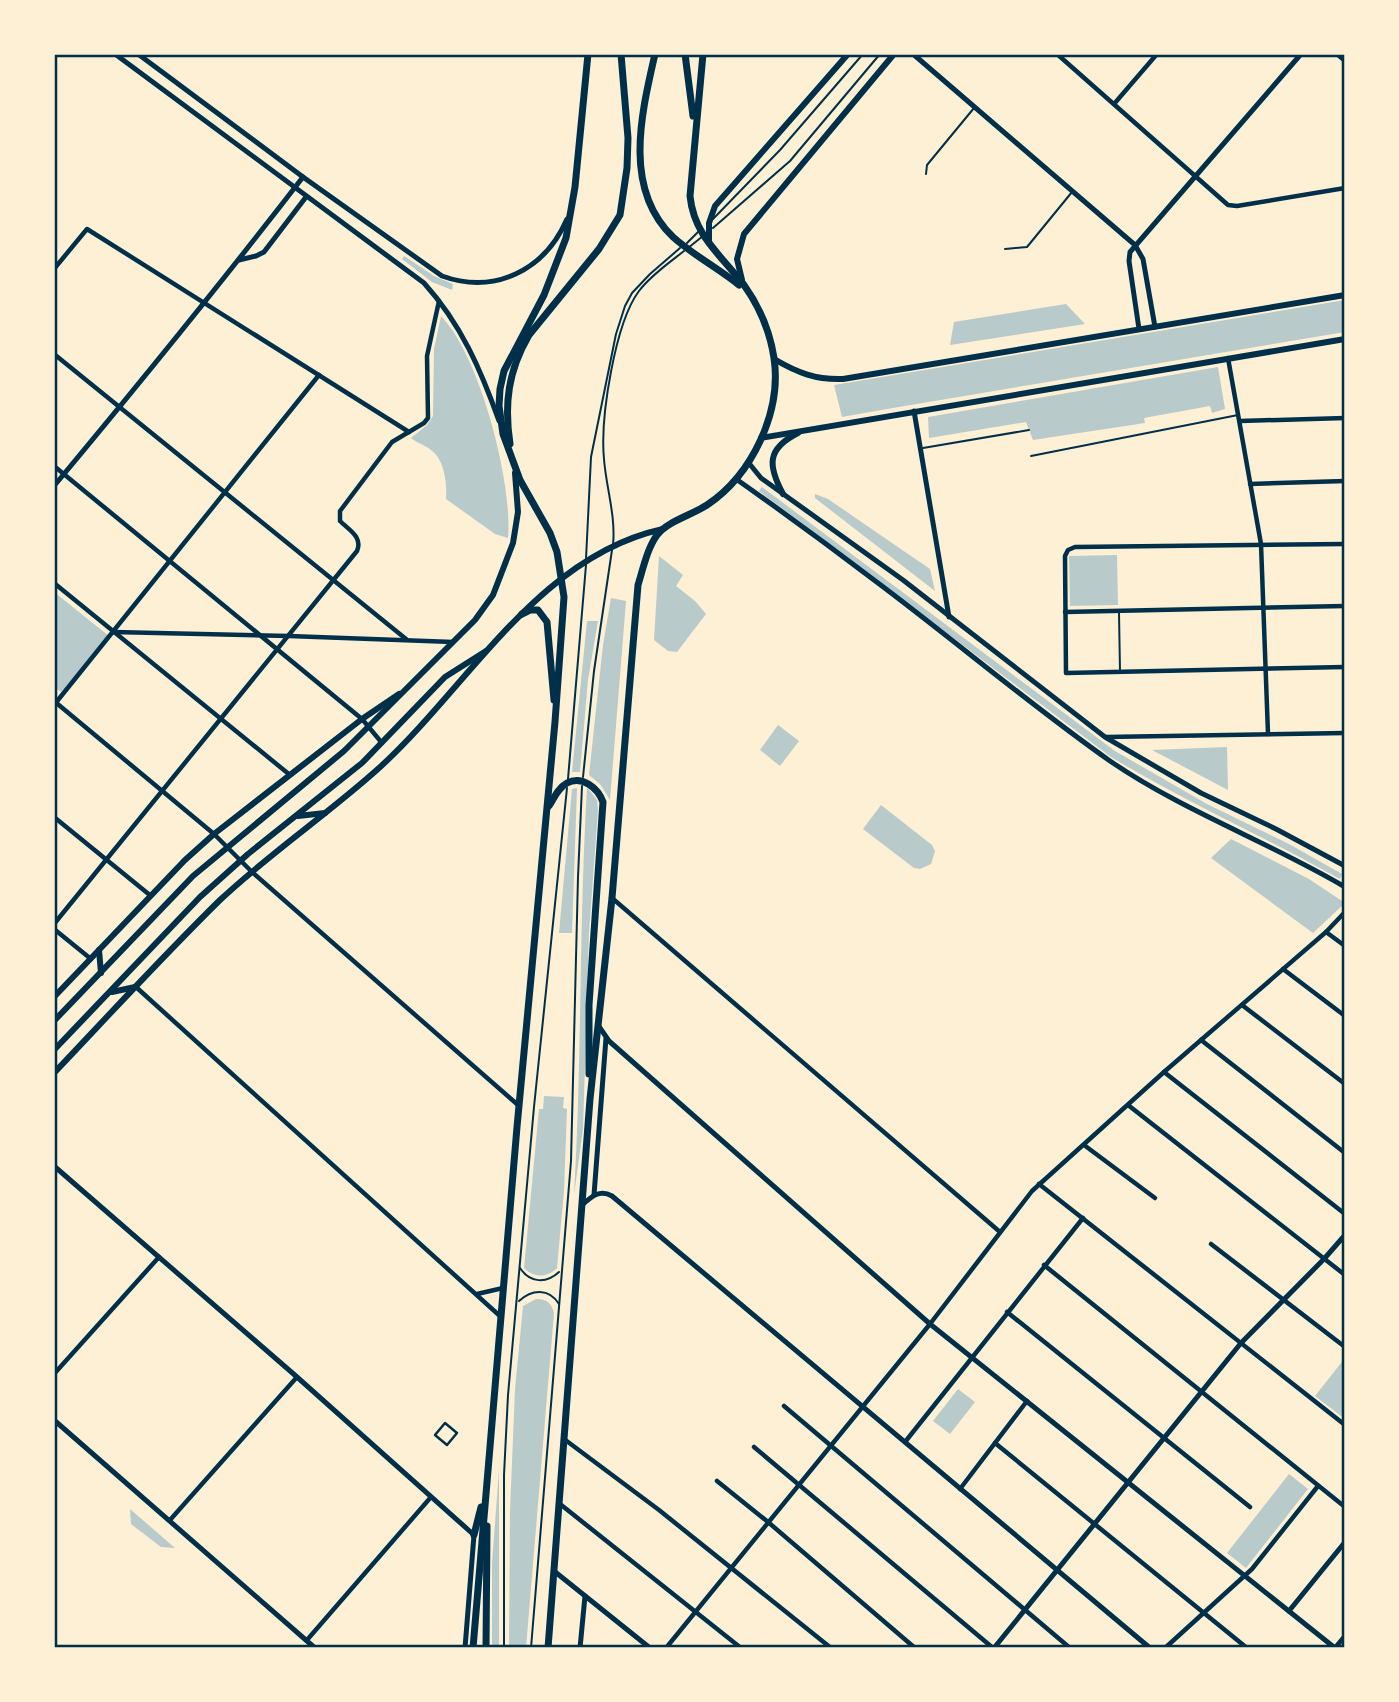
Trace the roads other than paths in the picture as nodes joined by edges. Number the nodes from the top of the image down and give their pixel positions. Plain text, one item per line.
1 (115, 54) edge
2 (138, 54) edge
3 (588, 54) edge
4 (621, 54) edge
5 (654, 54) edge
6 (685, 54) edge
7 (703, 54) edge
8 (848, 54) edge
9 (863, 54) edge
10 (880, 54) edge
11 (894, 54) edge
12 (913, 54) edge
13 (1057, 54) edge
14 (1157, 54) edge
15 (1301, 54) edge
16 (1337, 54) edge
17 (1345, 61) edge
18 (1114, 104) junction
19 (975, 107) junction
20 (693, 155) junction
21 (926, 174) dead end
22 (1196, 176) junction
23 (303, 177) junction
24 (294, 188) junction
25 (1345, 188) edge
26 (1072, 191) junction
27 (306, 197) junction
28 (573, 201) junction
29 (709, 223) junction
30 (704, 233) junction
31 (1135, 245) junction
32 (686, 247) junction
33 (1005, 249) dead end
34 (239, 260) junction
35 (54, 269) edge
36 (746, 288) junction
37 (1345, 295) edge
38 (440, 300) junction
39 (205, 304) junction
40 (1155, 327) junction
41 (1139, 329) junction
42 (1345, 339) edge
43 (54, 354) edge
44 (1227, 358) junction
45 (774, 359) junction
46 (319, 375) junction
47 (119, 406) junction
48 (914, 411) junction
49 (1239, 418) junction
50 (1345, 418) edge
51 (805, 430) junction
52 (1029, 430) dead end
53 (409, 432) junction
54 (503, 434) junction
55 (761, 438) junction
56 (921, 448) junction
57 (1031, 456) dead end
58 (748, 463) junction
59 (514, 465) junction
60 (54, 466) edge
61 (64, 474) junction
62 (736, 479) junction
63 (1345, 481) edge
64 (1250, 484) junction
65 (54, 486) edge
66 (226, 493) junction
67 (783, 494) junction
68 (664, 529) junction
69 (1261, 544) junction
70 (1345, 544) edge
71 (613, 545) junction
72 (586, 560) junction
73 (171, 561) junction
74 (562, 578) junction
75 (334, 580) junction
76 (54, 583) edge
77 (1345, 606) edge
78 (1265, 607) junction
79 (1118, 610) junction
80 (1065, 612) junction
81 (522, 614) junction
82 (949, 617) junction
83 (113, 632) junction
84 (262, 635) junction
85 (289, 636) junction
86 (406, 639) junction
87 (454, 643) junction
88 (494, 645) junction
89 (279, 649) junction
90 (1345, 667) edge
91 (1267, 670) junction
92 (1120, 672) junction
93 (412, 685) junction
94 (55, 703) edge
95 (219, 719) junction
96 (362, 719) junction
97 (555, 722) junction
98 (369, 728) junction
99 (1345, 733) edge
100 (1268, 734) junction
101 (1105, 737) junction
102 (382, 743) junction
103 (290, 775) junction
104 (583, 782) junction
105 (567, 783) junction
106 (162, 790) junction
107 (548, 809) junction
108 (326, 813) junction
109 (296, 816) junction
110 (54, 817) edge
111 (214, 834) junction
112 (226, 846) junction
113 (241, 860) junction
114 (105, 861) junction
115 (1345, 866) edge
116 (252, 872) junction
117 (1345, 887) edge
118 (151, 896) junction
119 (612, 898) junction
120 (1345, 912) edge
121 (54, 926) edge
122 (1326, 932) junction
123 (1345, 947) edge
124 (99, 950) junction
125 (90, 959) junction
126 (1283, 969) junction
127 (101, 973) junction
128 (136, 987) junction
129 (110, 992) junction
130 (54, 997) edge
131 (1242, 1005) junction
132 (1345, 1016) edge
133 (54, 1021) edge
134 (598, 1025) junction
135 (606, 1038) junction
136 (1202, 1040) junction
137 (54, 1050) edge
138 (1164, 1072) junction
139 (54, 1073) edge
140 (1345, 1084) edge
141 (590, 1099) junction
142 (519, 1105) junction
143 (1128, 1105) junction
144 (1084, 1145) junction
145 (1345, 1153) edge
146 (54, 1166) edge
147 (1040, 1184) junction
148 (594, 1195) junction
149 (1155, 1198) dead end
150 (582, 1205) junction
151 (1345, 1214) edge
152 (1083, 1218) junction
153 (1000, 1232) junction
154 (1345, 1235) edge
155 (1211, 1244) dead end
156 (159, 1257) junction
157 (1325, 1259) junction
158 (1044, 1265) junction
159 (520, 1267) junction
160 (561, 1270) junction
161 (1345, 1275) edge
162 (503, 1288) junction
163 (476, 1294) junction
164 (1283, 1300) junction
165 (517, 1303) junction
166 (559, 1305) junction
167 (1007, 1312) junction
168 (501, 1317) junction
169 (930, 1324) junction
170 (1241, 1343) junction
171 (1345, 1347) edge
172 (972, 1357) junction
173 (54, 1374) edge
174 (297, 1377) junction
175 (1200, 1392) junction
176 (1027, 1401) junction
177 (784, 1406) dead end
178 (862, 1407) junction
179 (54, 1420) edge
180 (1345, 1425) edge
181 (435, 1435) joint
182 (1164, 1437) junction
183 (564, 1439) junction
184 (905, 1443) junction
185 (995, 1443) junction
186 (831, 1445) junction
187 (754, 1447) dead end
188 (717, 1481) dead end
189 (1129, 1482) junction
190 (799, 1484) junction
191 (486, 1486) junction
192 (1318, 1486) junction
193 (960, 1489) junction
194 (431, 1497) junction
195 (559, 1504) junction
196 (1250, 1507) dead end
197 (1345, 1507) edge
198 (170, 1520) junction
199 (768, 1522) junction
200 (1095, 1524) junction
201 (474, 1535) junction
202 (1345, 1542) edge
203 (730, 1569) junction
204 (554, 1571) junction
205 (1057, 1571) junction
206 (1245, 1576) junction
207 (585, 1596) junction
208 (1025, 1610) junction
209 (1289, 1611) junction
210 (695, 1612) junction
211 (1203, 1612) junction
212 (1345, 1636) edge
213 (307, 1640) junction
214 (316, 1648) edge
215 (465, 1648) edge
216 (473, 1648) edge
217 (486, 1648) edge
218 (504, 1648) edge
219 (531, 1648) edge
220 (548, 1648) edge
221 (580, 1648) edge
222 (650, 1648) edge
223 (666, 1648) edge
224 (741, 1648) edge
225 (831, 1648) edge
226 (915, 1648) edge
227 (994, 1648) edge
228 (1070, 1648) edge
229 (1150, 1648) edge
230 (1165, 1648) edge
231 (1247, 1648) edge
232 (1335, 1648) edge

1 - 24 street
2 - 23 street
3 - 28 highway
4 - 59 highway
5 - 32 highway
6 - 20 highway
7 - 20 highway
8 - 29 main road
9 - 29 lane
10 - 30 lane
11 - 36 main road
12 - 19 street
13 - 18 street
14 - 18 street
15 - 22 street
16 - 17 street
18 - 22 street
19 - 21 lane
19 - 26 street
20 - 30 highway
22 - 25 street
22 - 31 street
23 - 24 street
23 - 28 street
24 - 27 street
24 - 34 street
26 - 31 street
26 - 33 lane
27 - 34 street
27 - 38 street
28 - 54 highway
29 - 30 main road
30 - 32 lane
30 - 36 highway
31 - 40 street
31 - 41 street
32 - 36 highway
32 - 71 lane
32 - 72 lane
34 - 39 street
35 - 39 street
36 - 45 highway
37 - 40 main road
38 - 53 street
38 - 54 street
39 - 46 street
39 - 47 street
40 - 41 main road
41 - 45 main road
42 - 44 main road
43 - 47 street
44 - 48 main road
44 - 49 street
45 - 55 highway
46 - 53 street
46 - 66 street
47 - 61 street
47 - 66 street
48 - 51 main road
48 - 56 street
49 - 50 street
49 - 57 lane
49 - 64 street
51 - 55 main road
51 - 67 main road
52 - 56 lane
53 - 75 street
54 - 59 highway
55 - 58 highway
56 - 82 street
58 - 62 highway
58 - 67 street
59 - 74 highway
59 - 87 main road
60 - 61 street
61 - 65 street
61 - 73 street
62 - 68 highway
62 - 117 street
63 - 64 street
64 - 69 street
66 - 73 street
66 - 75 street
67 - 82 street
68 - 71 main road
68 - 119 highway
69 - 70 street
69 - 78 street
69 - 80 street
71 - 72 main road
71 - 104 lane
72 - 74 main road
72 - 105 lane
73 - 83 street
73 - 84 street
74 - 81 main road
74 - 97 highway
75 - 85 street
75 - 86 street
76 - 83 street
77 - 78 street
78 - 79 street
78 - 91 street
79 - 80 street
79 - 92 lane
80 - 92 street
81 - 88 main road
81 - 97 highway
82 - 101 street
83 - 84 street
83 - 94 street
83 - 95 street
84 - 85 street
84 - 89 street
85 - 86 street
85 - 89 street
86 - 87 street
87 - 93 main road
88 - 102 main road
88 - 108 main road
89 - 95 street
89 - 96 street
90 - 91 street
91 - 92 street
91 - 100 street
93 - 96 main road
93 - 98 main road
94 - 106 street
95 - 103 street
95 - 106 street
96 - 98 street
96 - 103 main road
97 - 107 highway
98 - 102 street
98 - 112 main road
99 - 100 street
100 - 101 street
101 - 115 street
102 - 109 main road
103 - 111 main road
104 - 105 highway
104 - 141 highway
104 - 160 lane
105 - 107 highway
105 - 159 lane
106 - 111 street
106 - 114 street
107 - 142 highway
108 - 109 main road
108 - 116 main road
109 - 113 main road
110 - 114 street
111 - 112 street
111 - 118 main road
112 - 113 street
112 - 127 main road
113 - 116 street
113 - 129 main road
114 - 118 street
114 - 121 street
116 - 128 main road
116 - 142 street
118 - 124 main road
119 - 134 highway
119 - 153 street
120 - 122 street
121 - 125 street
122 - 123 street
122 - 126 street
124 - 125 main road
124 - 127 main road
125 - 130 main road
126 - 131 street
126 - 132 street
127 - 133 main road
128 - 129 main road
128 - 139 main road
128 - 163 street
129 - 137 main road
131 - 136 street
131 - 140 street
134 - 135 street
134 - 141 highway
135 - 148 street
135 - 169 street
136 - 138 street
136 - 145 street
138 - 143 street
138 - 151 street
141 - 150 highway
142 - 162 highway
143 - 144 street
143 - 157 street
144 - 147 street
144 - 149 street
146 - 156 street
147 - 152 street
147 - 153 street
148 - 150 street
148 - 178 street
150 - 183 highway
152 - 158 street
152 - 170 street
153 - 169 street
154 - 157 street
155 - 164 street
156 - 173 street
156 - 174 street
157 - 161 street
157 - 164 street
158 - 167 street
158 - 175 street
159 - 160 lane
159 - 165 lane
160 - 166 lane
162 - 163 street
162 - 168 highway
163 - 168 street
164 - 170 street
164 - 171 street
165 - 166 lane
165 - 218 lane
166 - 219 lane
167 - 172 street
167 - 182 street
168 - 191 highway
169 - 172 street
169 - 178 street
170 - 175 street
170 - 180 street
172 - 176 street
172 - 184 street
174 - 194 street
174 - 198 street
175 - 182 street
175 - 192 street
176 - 185 street
176 - 189 street
177 - 186 street
178 - 184 street
178 - 186 street
179 - 198 street
181 - 181 street
182 - 189 street
182 - 196 street
183 - 195 highway
183 - 203 street
184 - 193 street
185 - 193 street
185 - 200 street
186 - 190 street
186 - 208 street
187 - 190 street
188 - 199 street
189 - 200 street
189 - 206 street
190 - 199 street
190 - 227 street
191 - 201 highway
191 - 216 highway
191 - 217 highway
192 - 197 street
192 - 206 street
193 - 205 street
194 - 201 street
194 - 213 street
195 - 204 highway
195 - 210 street
198 - 213 street
199 - 203 street
199 - 226 street
200 - 205 street
200 - 211 street
201 - 215 street
202 - 209 street
203 - 210 street
203 - 225 street
204 - 207 street
204 - 220 highway
205 - 208 street
205 - 229 street
206 - 209 street
206 - 211 street
207 - 221 street
207 - 222 street
208 - 227 street
208 - 228 street
209 - 232 street
210 - 223 street
210 - 224 street
211 - 230 street
211 - 231 street
212 - 232 street
213 - 214 street

